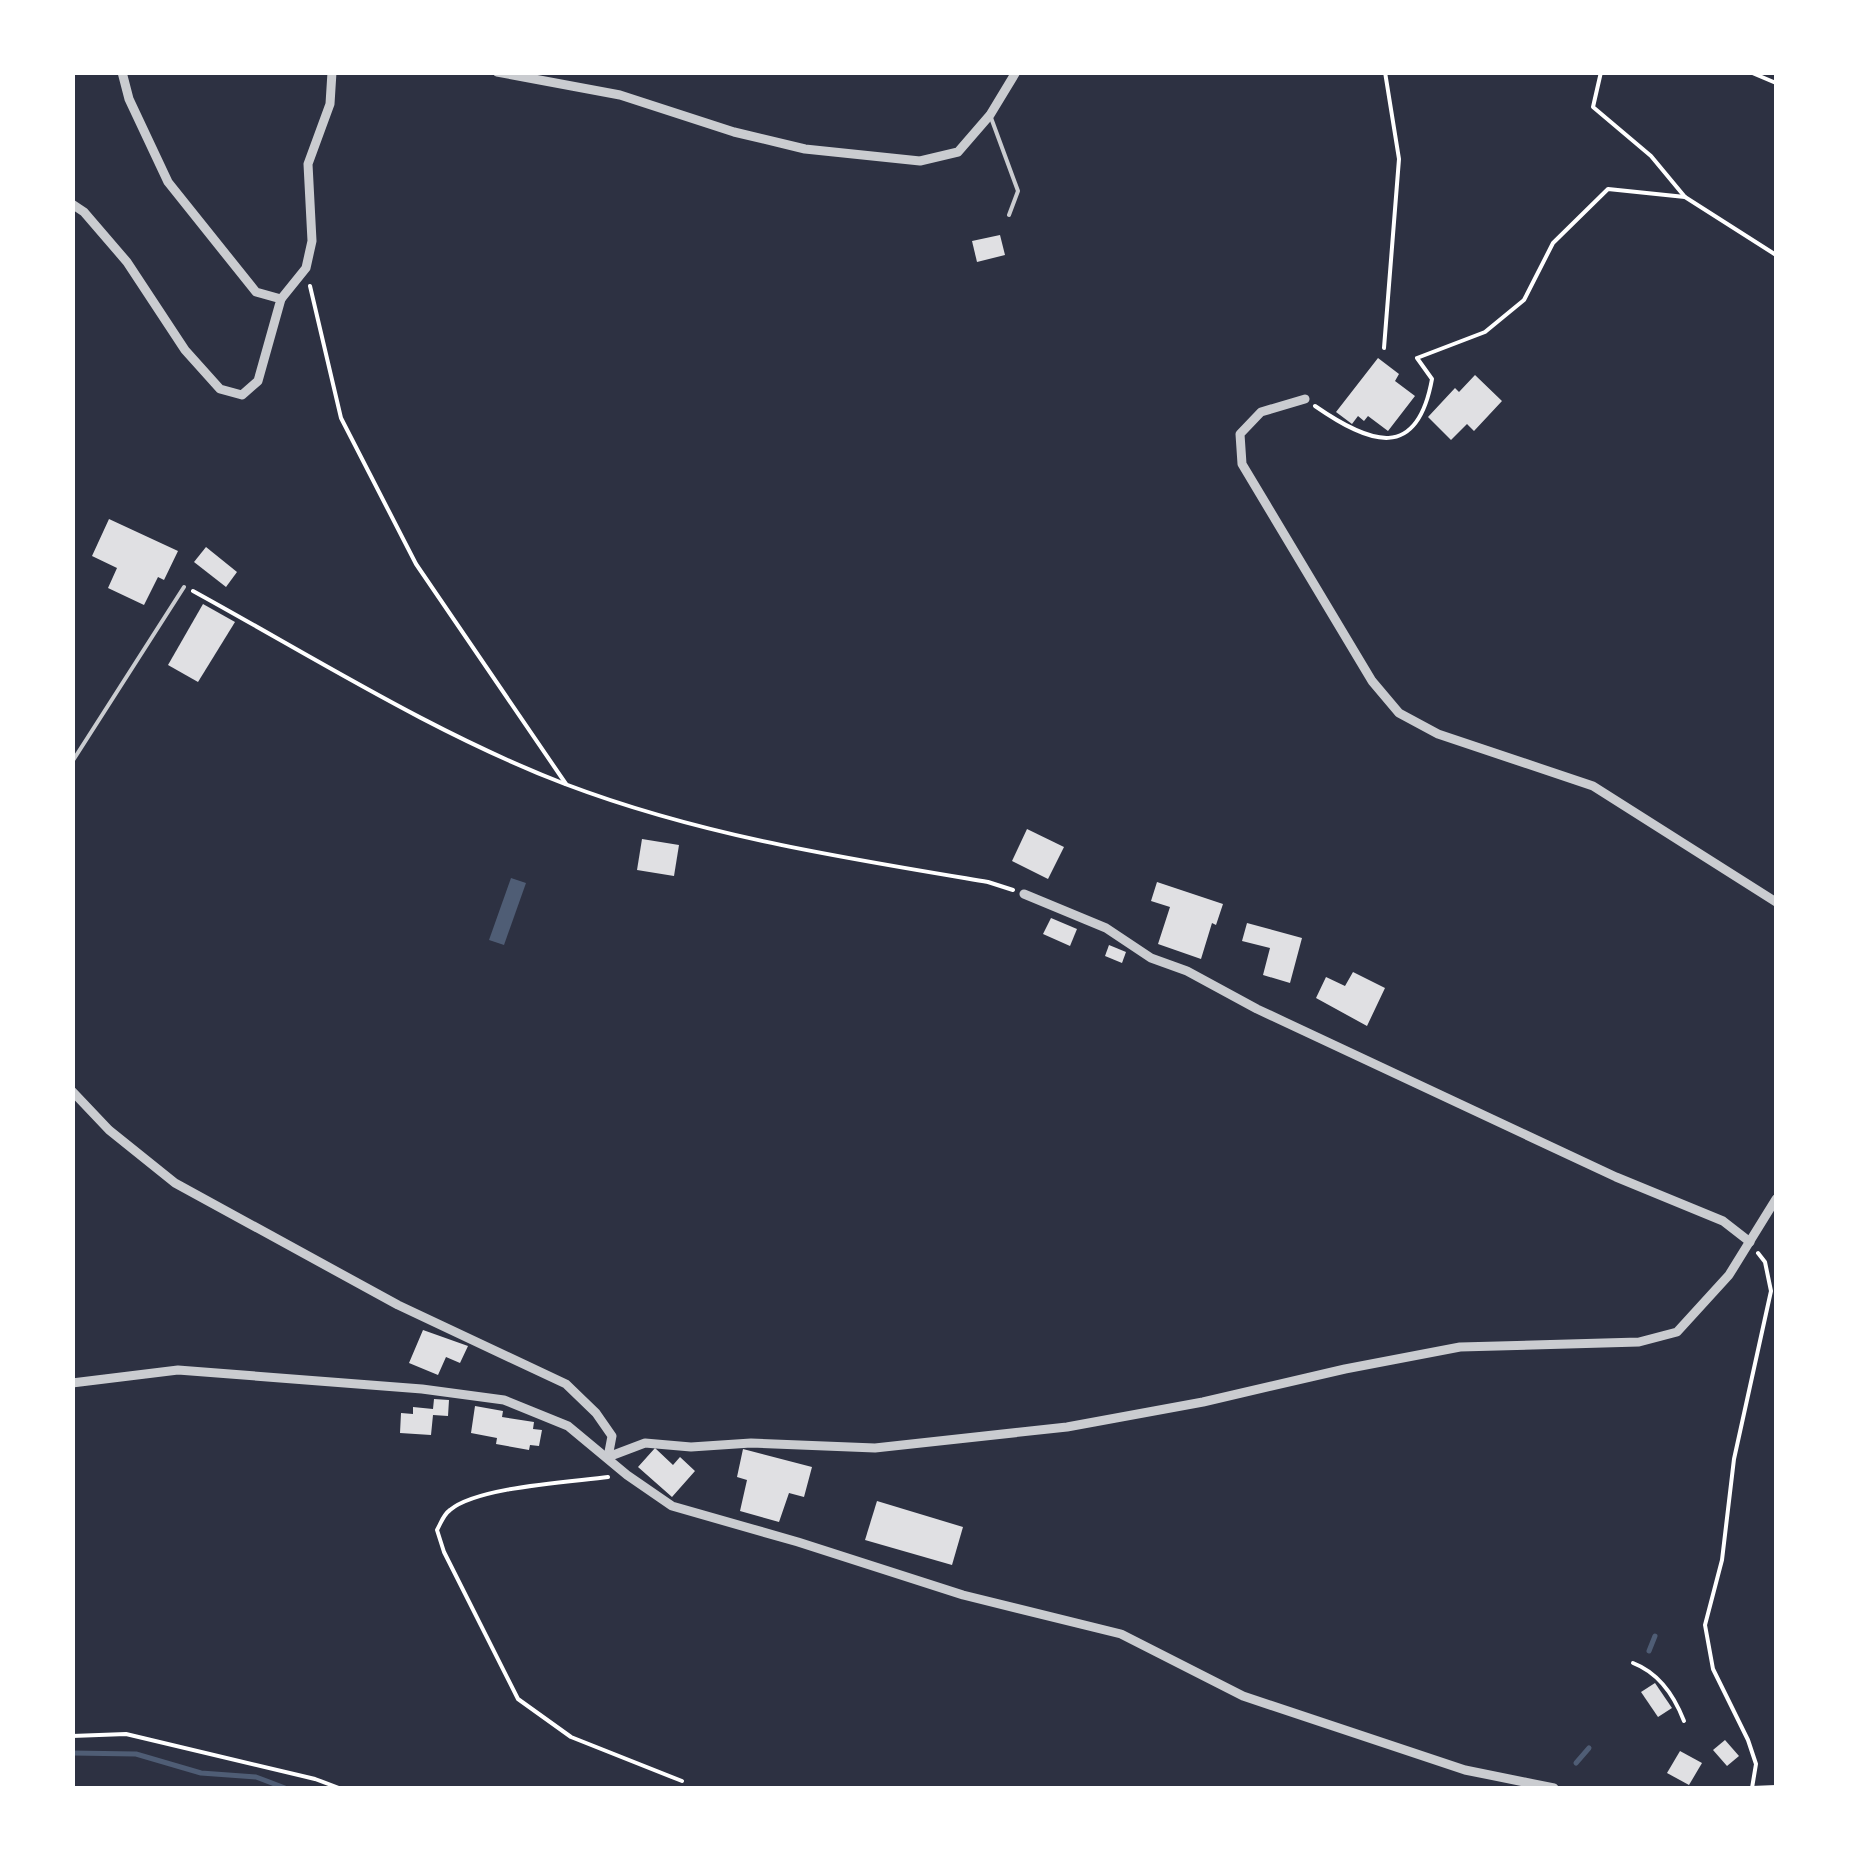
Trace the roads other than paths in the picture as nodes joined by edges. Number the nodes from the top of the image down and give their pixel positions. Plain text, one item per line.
1 (122, 72) edge
2 (332, 72) edge
3 (498, 72) edge
4 (1016, 72) edge
5 (990, 115) junction
6 (72, 204) edge
7 (1009, 216) dead end
8 (281, 299) junction
9 (1305, 399) road end
10 (184, 587) road end
11 (72, 762) edge
12 (1024, 894) road end
13 (1776, 902) edge
14 (72, 1091) edge
15 (1776, 1200) edge
16 (1750, 1242) junction
17 (72, 1383) edge
18 (608, 1456) junction
19 (1554, 1788) edge

1 - 8 street
2 - 8 street
3 - 5 street
4 - 5 street
5 - 7 lane
6 - 8 street
9 - 13 street
10 - 11 lane
12 - 16 street
14 - 18 street
15 - 16 street
16 - 18 street
17 - 18 street
18 - 19 street

